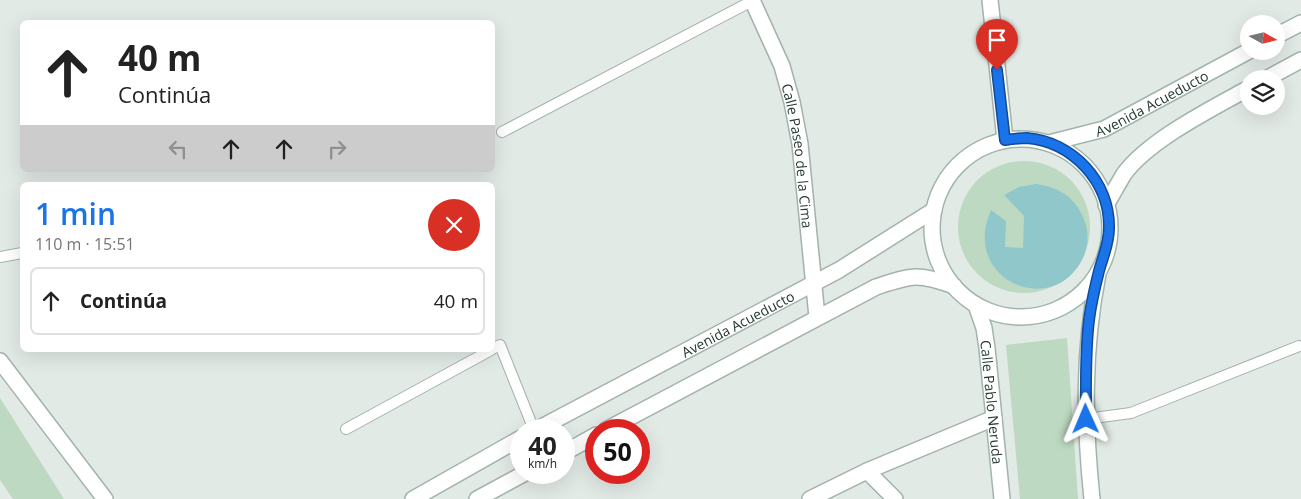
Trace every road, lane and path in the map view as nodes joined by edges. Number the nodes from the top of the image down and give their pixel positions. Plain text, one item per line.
1 (990, 0) edge
2 (752, 1) edge
3 (1301, 23) edge
4 (1285, 31) edge
5 (1240, 56) edge
6 (1301, 60) edge
7 (1283, 70) edge
8 (1240, 93) edge
9 (502, 132) dead end
10 (1005, 140) junction
11 (1049, 143) junction
12 (1106, 204) junction
13 (934, 210) junction
14 (20, 253) edge
15 (0, 257) edge
16 (1099, 270) junction
17 (814, 283) junction
18 (954, 286) junction
19 (976, 305) junction
20 (817, 317) junction
21 (1300, 346) dead end
22 (495, 348) edge
23 (487, 352) edge
24 (0, 361) edge
25 (994, 418) junction
26 (530, 419) edge
27 (556, 419) edge
28 (627, 419) edge
29 (1086, 419) junction
30 (346, 429) dead end
31 (510, 444) edge
32 (867, 471) junction
33 (510, 481) edge
34 (105, 499) edge
35 (413, 499) edge
36 (477, 499) edge
37 (810, 499) edge
38 (895, 499) edge
39 (1002, 499) edge
40 (1092, 499) edge

1 - 10 street
2 - 9 lane
2 - 17 street, Calle Paseo de la Cima
3 - 4 street
5 - 11 street, Avenida Acueducto
6 - 7 street
8 - 12 street
10 - 11 street
10 - 13 street
11 - 12 street
12 - 16 street
13 - 17 street, Avenida Acueducto
13 - 18 street
14 - 15 lane
16 - 19 street
16 - 29 street
17 - 20 street, Calle Paseo de la Cima
17 - 27 street, Avenida Acueducto
18 - 19 street
18 - 20 street
19 - 25 street, Calle Pablo Neruda
20 - 28 street
21 - 29 lane
22 - 26 lane
23 - 30 lane
24 - 34 street
25 - 32 street
25 - 39 street, Calle Pablo Neruda
29 - 40 street
31 - 35 street
32 - 37 street
32 - 38 street
33 - 36 street

